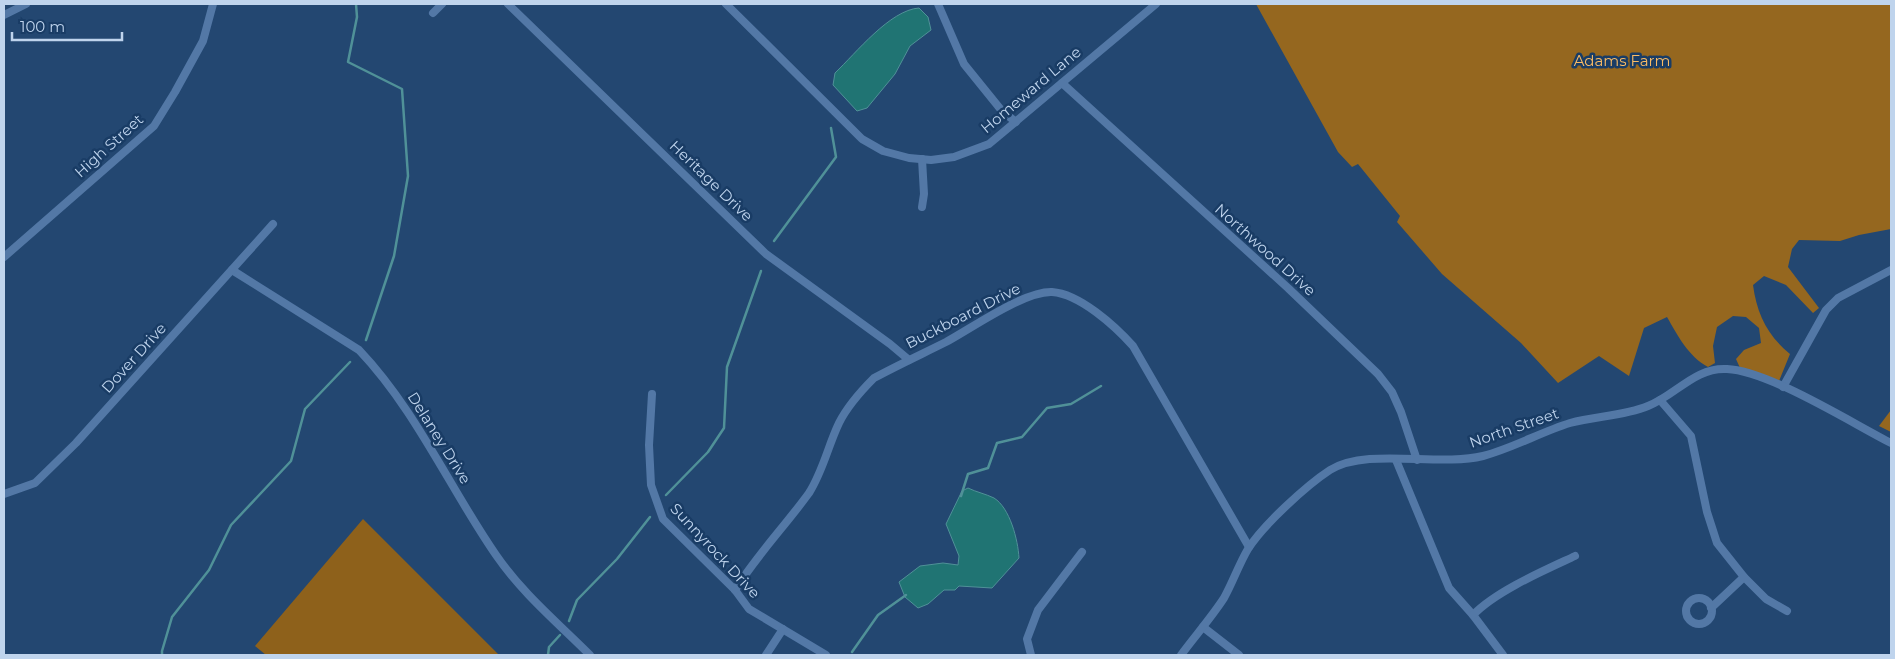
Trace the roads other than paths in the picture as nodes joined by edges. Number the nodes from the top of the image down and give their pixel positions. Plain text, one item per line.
1 (26, 4) edge
2 (213, 4) edge
3 (442, 4) edge
4 (508, 4) edge
5 (726, 4) edge
6 (938, 4) edge
7 (1156, 4) edge
8 (433, 13) dead end
9 (4, 15) edge
10 (1062, 83) junction
11 (1016, 122) junction
12 (922, 159) junction
13 (922, 207) dead end
14 (273, 224) dead end
15 (4, 257) edge
16 (232, 270) junction
17 (1891, 270) edge
18 (909, 360) junction
19 (1783, 387) junction
20 (652, 394) dead end
21 (1660, 400) junction
22 (1891, 443) edge
23 (1396, 460) junction
24 (1417, 460) junction
25 (4, 494) edge
26 (1249, 548) junction
27 (1082, 552) dead end
28 (1575, 556) dead end
29 (1744, 577) junction
30 (734, 590) junction
31 (1711, 608) dead end
32 (1787, 611) dead end
33 (1473, 615) junction
34 (1203, 627) junction
35 (783, 629) junction
36 (590, 655) edge
37 (766, 655) edge
38 (826, 655) edge
39 (1031, 655) edge
40 (1181, 655) edge
41 (1239, 655) edge
42 (1503, 655) edge

1 - 9 street
2 - 15 street, High Street
3 - 8 street
4 - 18 street, Heritage Drive
5 - 12 street, Homeward Lane
6 - 11 street
7 - 10 street, Homeward Lane
10 - 11 street, Homeward Lane
10 - 24 street, Northwood Drive
11 - 12 street, Homeward Lane
12 - 13 street
14 - 16 street, Dover Drive
16 - 25 street, Dover Drive
16 - 36 street, Delaney Drive
17 - 19 street
18 - 26 street, Buckboard Drive
18 - 30 street, Buckboard Drive
19 - 21 street, North Street
19 - 22 street, North Street
20 - 30 street, Sunnyrock Drive
21 - 24 street, North Street
21 - 29 street
23 - 24 street, North Street
23 - 26 street, North Street
23 - 33 street
26 - 34 street, North Street
27 - 39 street
28 - 33 street
29 - 31 street
29 - 32 street
30 - 35 street, Sunnyrock Drive
33 - 42 street
34 - 40 street, North Street
34 - 41 street
35 - 37 street
35 - 38 street, Sunnyrock Drive

